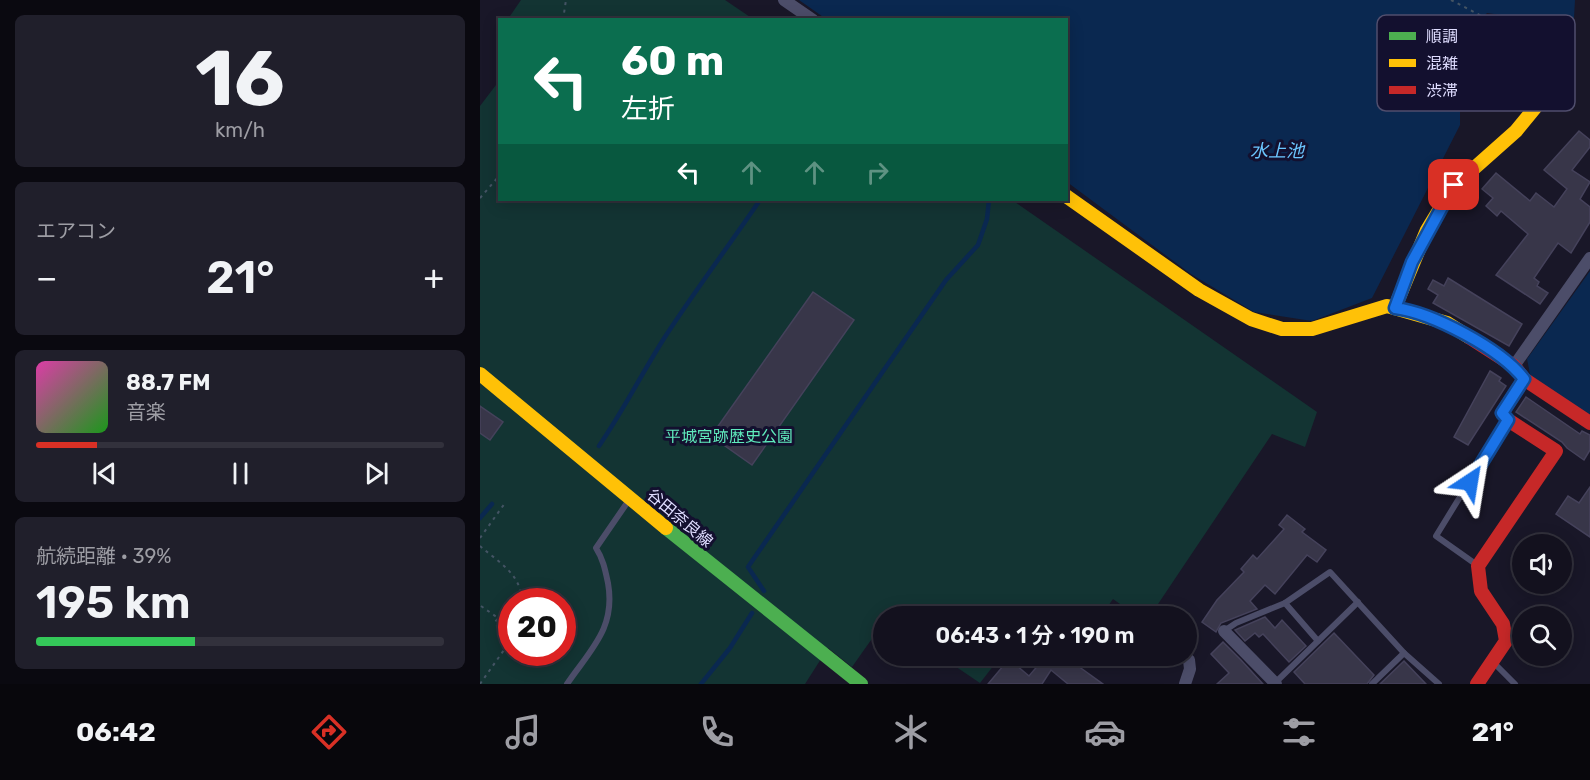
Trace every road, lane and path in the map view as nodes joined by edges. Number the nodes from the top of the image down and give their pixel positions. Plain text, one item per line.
1 (567, 0) edge
2 (784, 0) edge
3 (1451, 0) edge
4 (1480, 15) edge
5 (563, 18) edge
6 (810, 18) edge
7 (1534, 111) edge
8 (498, 177) edge
9 (1068, 197) edge
10 (480, 198) edge
11 (1590, 258) edge
12 (1395, 308) junction
13 (1514, 366) junction
14 (480, 374) edge
15 (1524, 379) junction
16 (1508, 420) junction
17 (1590, 423) edge
18 (630, 498) junction
19 (505, 503) dead end
20 (480, 538) edge
21 (480, 546) edge
22 (1478, 566) junction
23 (521, 588) edge
24 (1358, 602) junction
25 (1285, 603) junction
26 (481, 606) edge
27 (498, 618) joint
28 (498, 628) edge
29 (1224, 631) joint
30 (1318, 641) junction
31 (1404, 652) junction
32 (498, 658) edge
33 (1493, 662) junction
34 (1190, 666) edge
35 (1276, 683) edge
36 (480, 684) edge
37 (567, 684) edge
38 (861, 684) edge
39 (1185, 684) edge
40 (1372, 684) edge
41 (1439, 684) edge
42 (1477, 684) edge
43 (1515, 684) edge

1 - 5 path
2 - 6 street
3 - 4 path
7 - 12 street
8 - 10 path
9 - 12 street
11 - 13 street
12 - 13 street
13 - 15 street
14 - 18 street, 谷田奈良線
15 - 16 street
15 - 17 street
16 - 22 lane
16 - 22 street
18 - 37 lane
18 - 38 street, 谷田奈良線
19 - 20 path
21 - 23 path
22 - 33 street
24 - 25 lane
24 - 30 lane
24 - 31 lane
25 - 29 lane
25 - 30 lane
26 - 27 path
27 - 28 path
29 - 35 street
30 - 35 lane
31 - 40 lane
31 - 41 lane
32 - 36 path
33 - 42 street
33 - 43 lane
34 - 39 street

